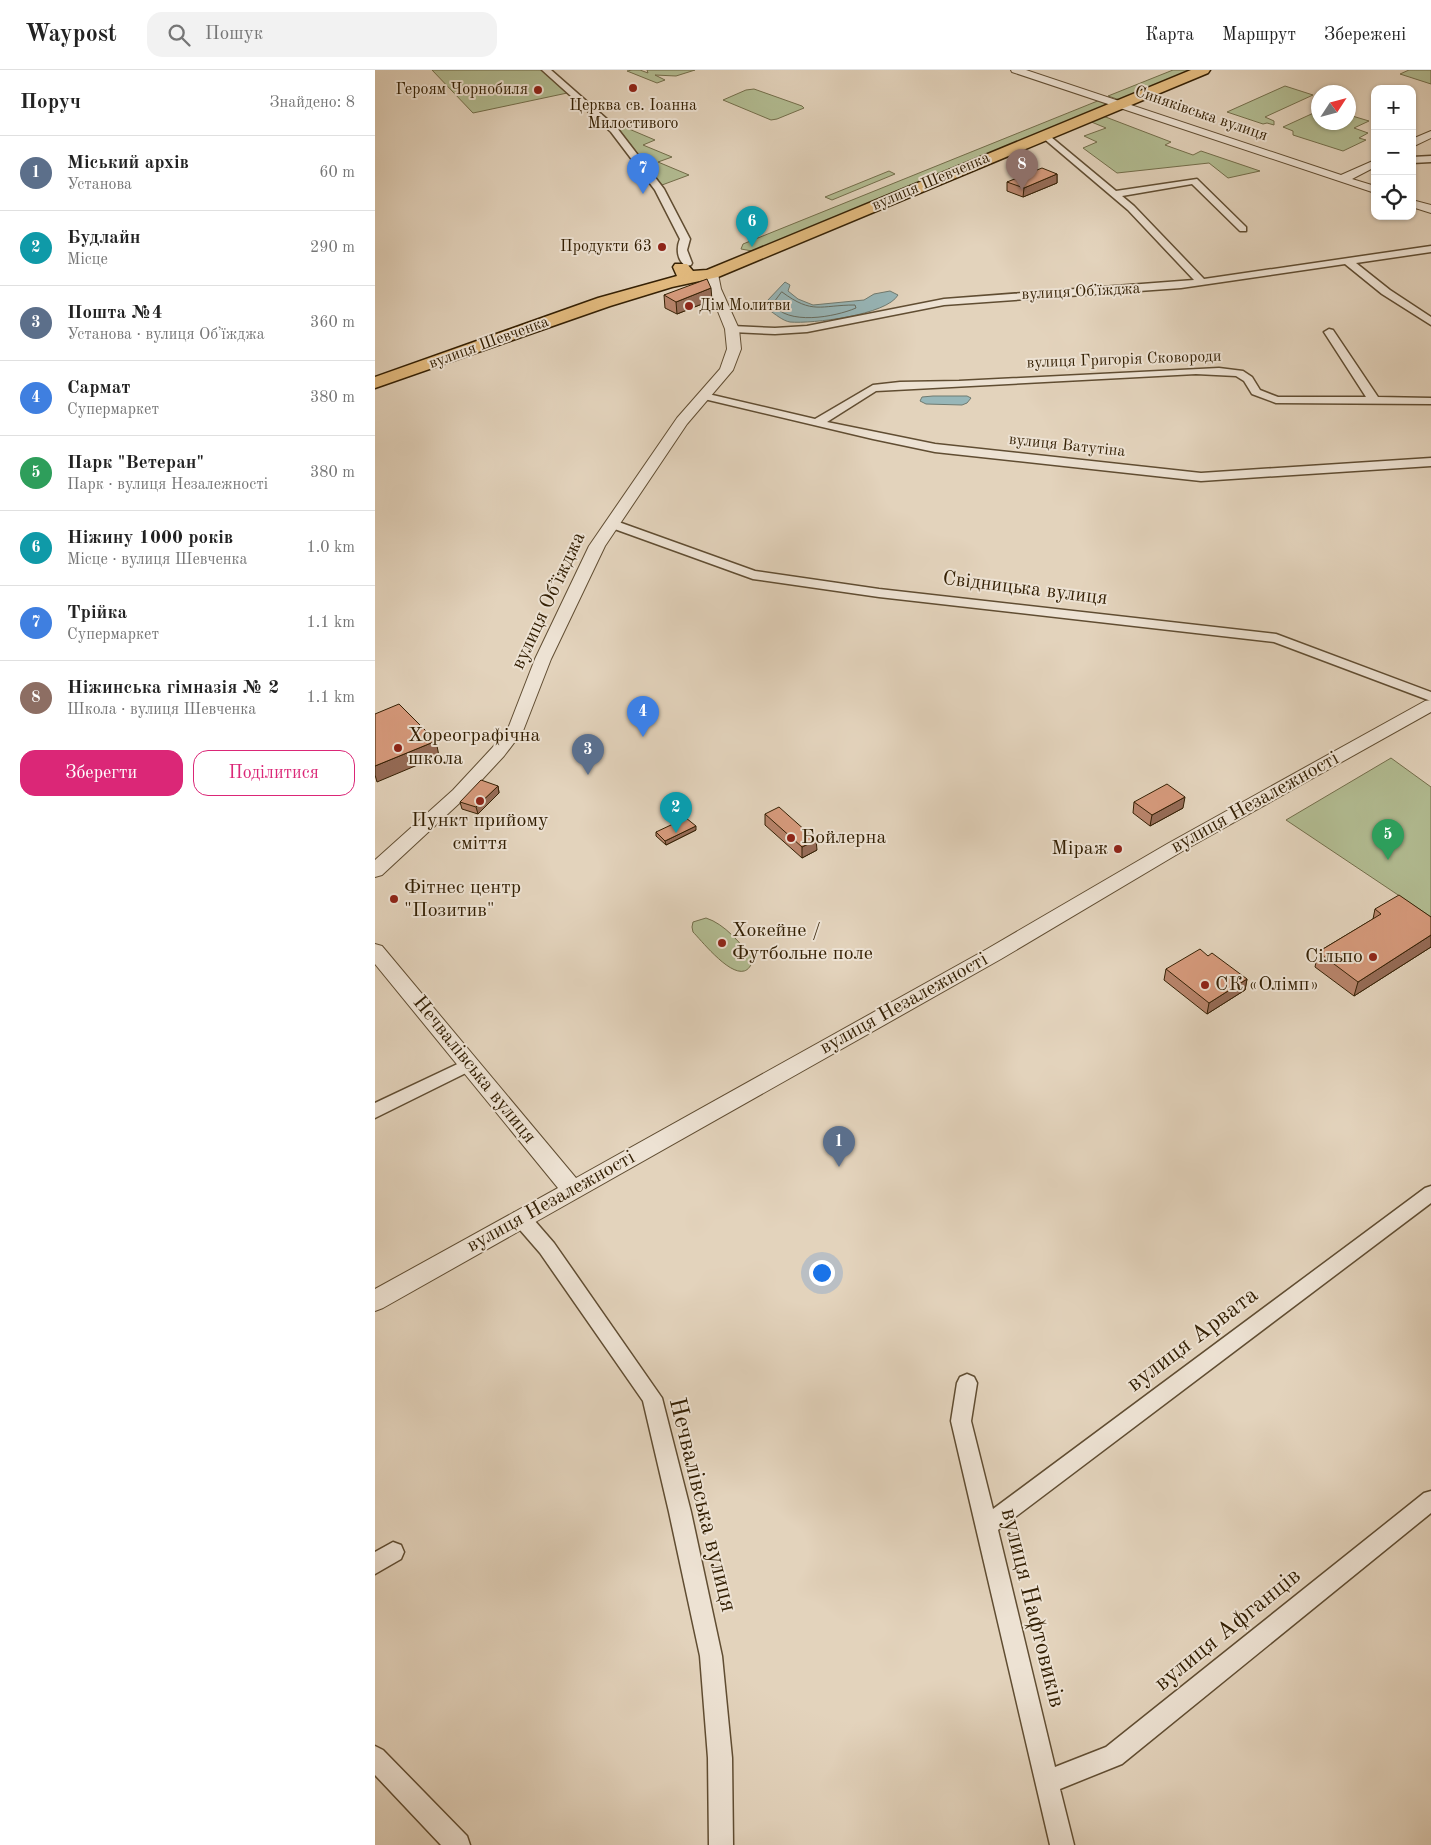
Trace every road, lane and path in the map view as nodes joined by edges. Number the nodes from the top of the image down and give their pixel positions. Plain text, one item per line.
1 (546, 70) edge
2 (1016, 70) edge
3 (1165, 70) edge
4 (1203, 70) edge
5 (1099, 97) junction
6 (1120, 104) junction
7 (1077, 106) dead end
8 (1431, 134) edge
9 (1045, 135) junction
10 (1416, 142) edge
11 (1431, 159) edge
12 (1416, 160) edge
13 (1371, 165) edge
14 (1342, 179) junction
15 (1371, 189) edge
16 (1114, 194) junction
17 (1416, 203) edge
18 (1431, 209) edge
19 (1243, 229) dead end
20 (1431, 249) edge
21 (1347, 261) junction
22 (699, 268) junction
23 (1201, 282) junction
24 (1431, 322) edge
25 (732, 329) junction
26 (1329, 332) dead end
27 (375, 383) edge
28 (704, 396) junction
29 (1374, 400) junction
30 (1431, 401) edge
31 (818, 422) junction
32 (1431, 462) edge
33 (613, 524) junction
34 (1431, 697) edge
35 (1431, 704) edge
36 (375, 871) edge
37 (375, 952) edge
38 (468, 1065) junction
39 (375, 1111) edge
40 (572, 1189) junction
41 (1431, 1193) edge
42 (521, 1218) junction
43 (375, 1301) edge
44 (967, 1382) dead end
45 (1431, 1500) edge
46 (985, 1527) junction
47 (393, 1552) dead end
48 (375, 1564) edge
49 (375, 1758) edge
50 (1047, 1782) junction
51 (458, 1845) edge
52 (721, 1845) edge
53 (1062, 1845) edge

1 - 22 street
2 - 5 street, Синяківська вулиця
3 - 5 main road
4 - 6 main road, вулиця Шевченка
5 - 6 street, Синяківська вулиця
5 - 7 main road
6 - 9 main road, вулиця Шевченка
6 - 14 street, Синяківська вулиця
8 - 10 street
9 - 16 street
9 - 22 main road, вулиця Шевченка
11 - 12 street
13 - 14 street
14 - 15 street, Синяківська вулиця
16 - 19 street
16 - 23 street
17 - 18 street
20 - 21 street, вулиця Обʼїжджа
21 - 23 street, вулиця Обʼїжджа
21 - 24 street
22 - 25 street, вулиця Обʼїжджа
22 - 27 main road, вулиця Шевченка
23 - 25 street, вулиця Обʼїжджа
25 - 28 street, вулиця Обʼїжджа
26 - 29 street
28 - 31 street, вулиця Ватутіна
28 - 33 street, вулиця Обʼїжджа
29 - 30 street, вулиця Григорія Сковороди
29 - 31 street, вулиця Григорія Сковороди
31 - 32 street, вулиця Ватутіна
33 - 34 street, Свідницька вулиця
33 - 36 street, вулиця Обʼїжджа
35 - 40 street, вулиця Незалежності
37 - 38 street, Нечвалівська вулиця
38 - 39 street
38 - 40 street, Нечвалівська вулиця
40 - 42 street, вулиця Незалежності
41 - 46 street, вулиця Арвата
42 - 43 street, вулиця Незалежності
42 - 52 street, Нечвалівська вулиця
44 - 46 street, вулиця Нафтовиків
45 - 50 street, вулиця Афганців
46 - 50 street, вулиця Нафтовиків
47 - 48 street
49 - 51 street
50 - 53 street, вулиця Нафтовиків

